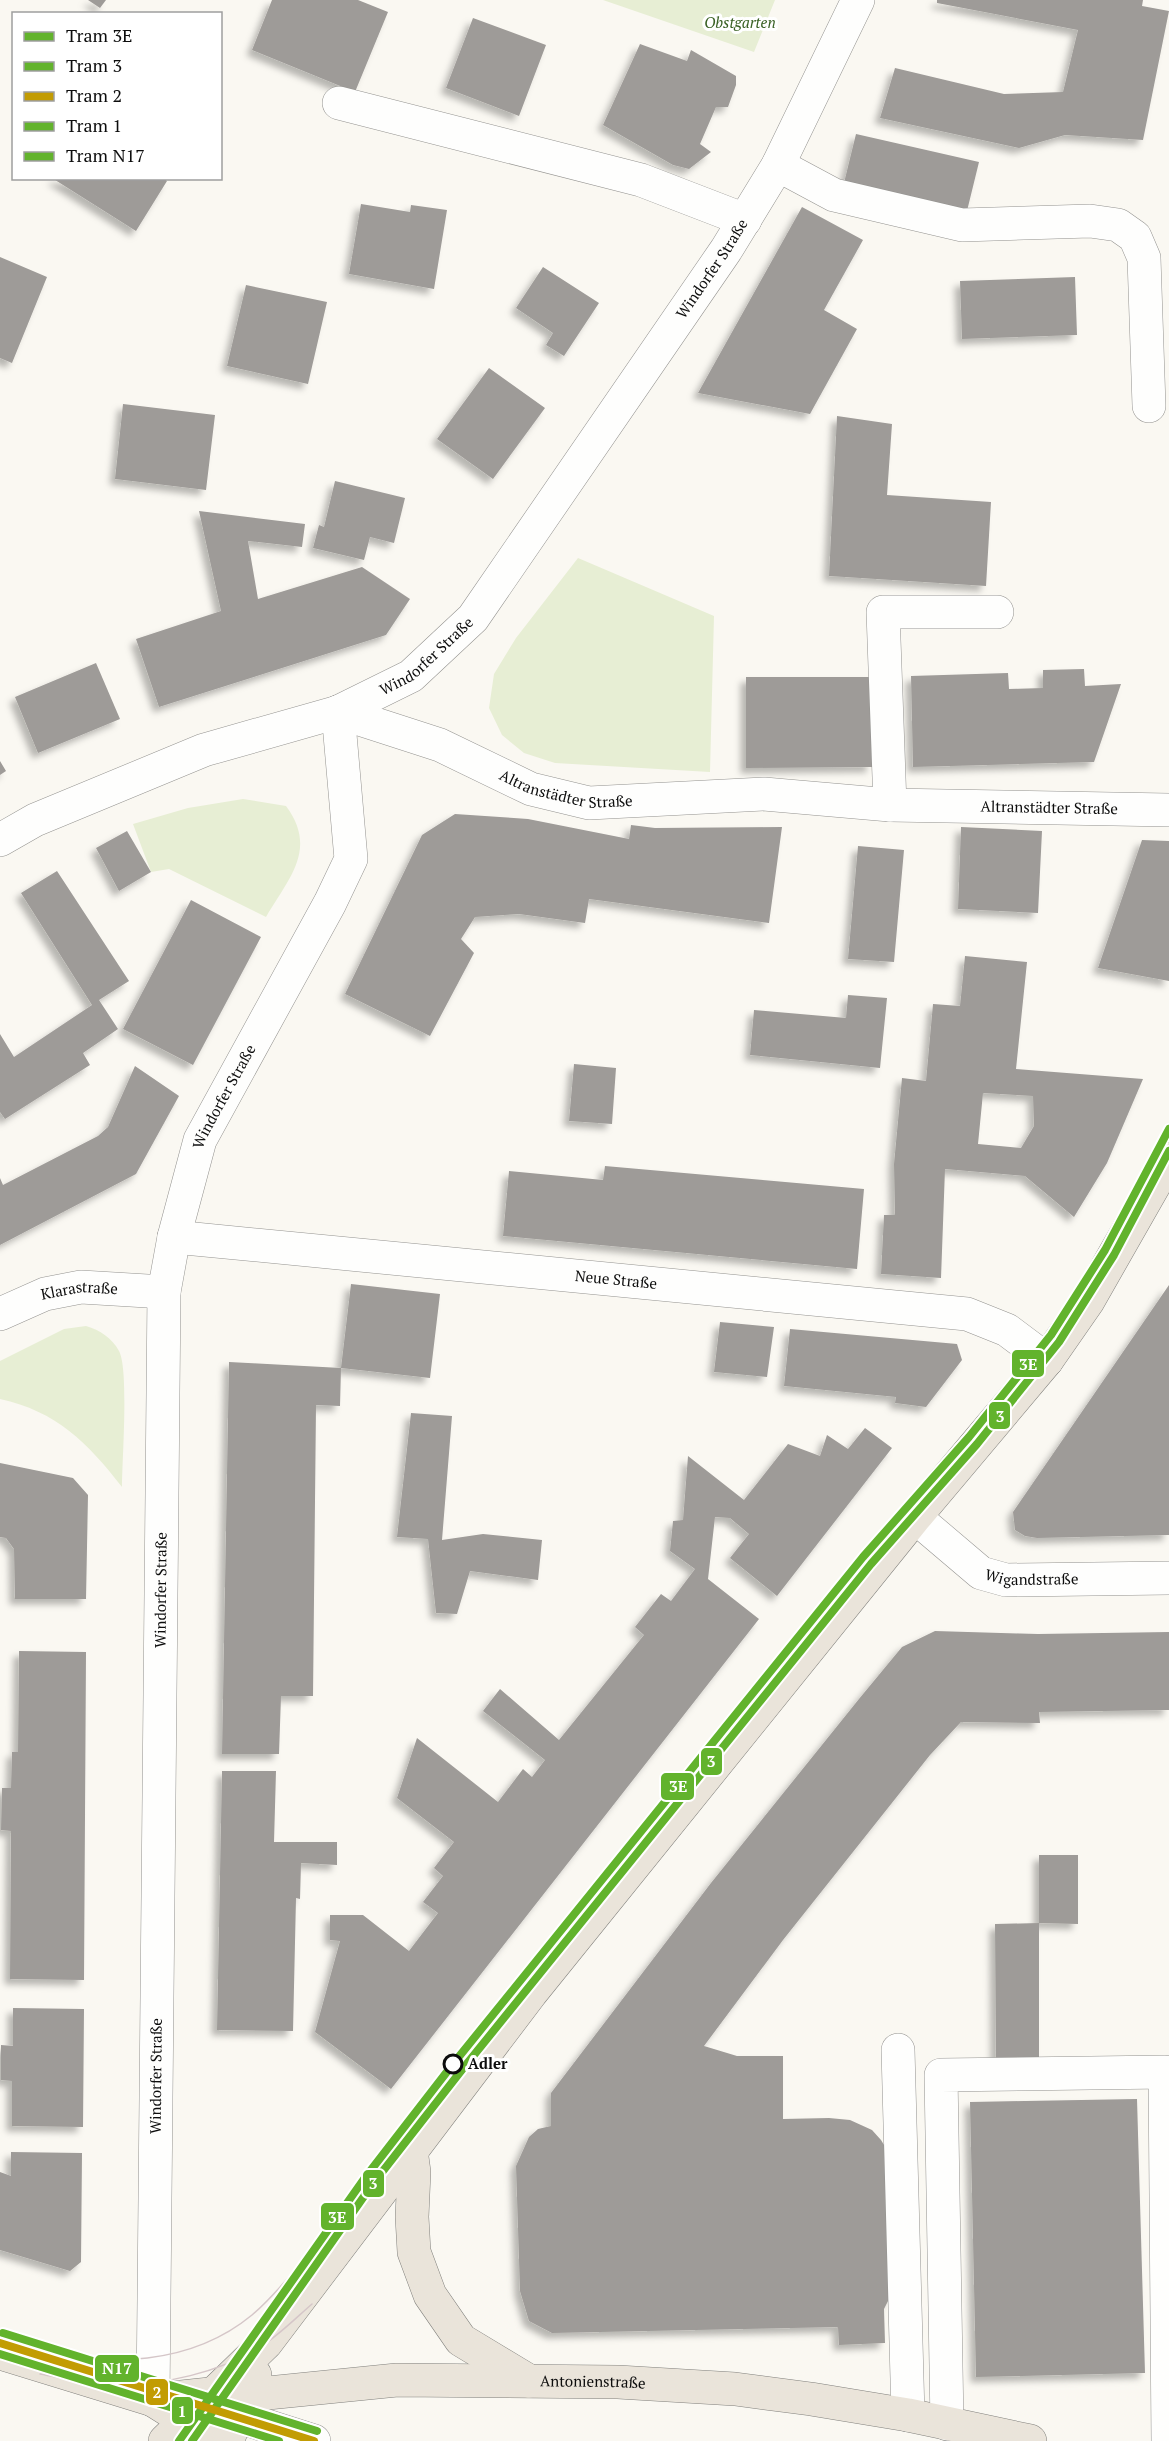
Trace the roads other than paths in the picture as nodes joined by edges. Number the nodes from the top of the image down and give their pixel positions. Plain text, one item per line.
1 (858, 0) edge
2 (339, 103) dead end
3 (778, 165) junction
4 (745, 220) junction
5 (1149, 406) dead end
6 (997, 612) dead end
7 (338, 712) junction
8 (890, 805) junction
9 (1169, 810) edge
10 (0, 840) edge
11 (1169, 1159) edge
12 (174, 1237) junction
13 (164, 1292) junction
14 (0, 1314) edge
15 (1047, 1360) junction
16 (915, 1517) junction
17 (1169, 1578) edge
18 (898, 2050) dead end
19 (411, 2150) junction
20 (266, 2343) junction
21 (0, 2353) edge
22 (531, 2382) junction
23 (181, 2410) edge
24 (908, 2415) junction
25 (233, 2423) edge
26 (946, 2424) junction
27 (155, 2441) edge
28 (314, 2441) edge
29 (1030, 2441) edge
30 (1168, 2441) edge

1 - 3 street, Windorfer Straße
2 - 4 street
3 - 4 street, Windorfer Straße
3 - 5 street
4 - 7 street, Windorfer Straße
6 - 8 street
7 - 8 street, Altranstädter Straße
7 - 10 street
7 - 12 street, Windorfer Straße
8 - 9 street, Altranstädter Straße
11 - 15 main road
12 - 13 street, Windorfer Straße
12 - 15 street, Neue Straße
13 - 14 street, Klarastraße
13 - 23 street, Windorfer Straße
15 - 16 main road
16 - 17 street, Wigandstraße
16 - 19 main road
18 - 24 street
19 - 20 main road
19 - 22 main road
20 - 23 main road
20 - 25 main road
21 - 23 main road, Antonienstraße
22 - 24 main road, Antonienstraße
22 - 25 main road, Antonienstraße
23 - 25 main road, Antonienstraße
23 - 25 main road, Antonienstraße
23 - 27 main road
24 - 26 main road, Antonienstraße
25 - 28 street
26 - 29 main road, Antonienstraße
26 - 30 street

